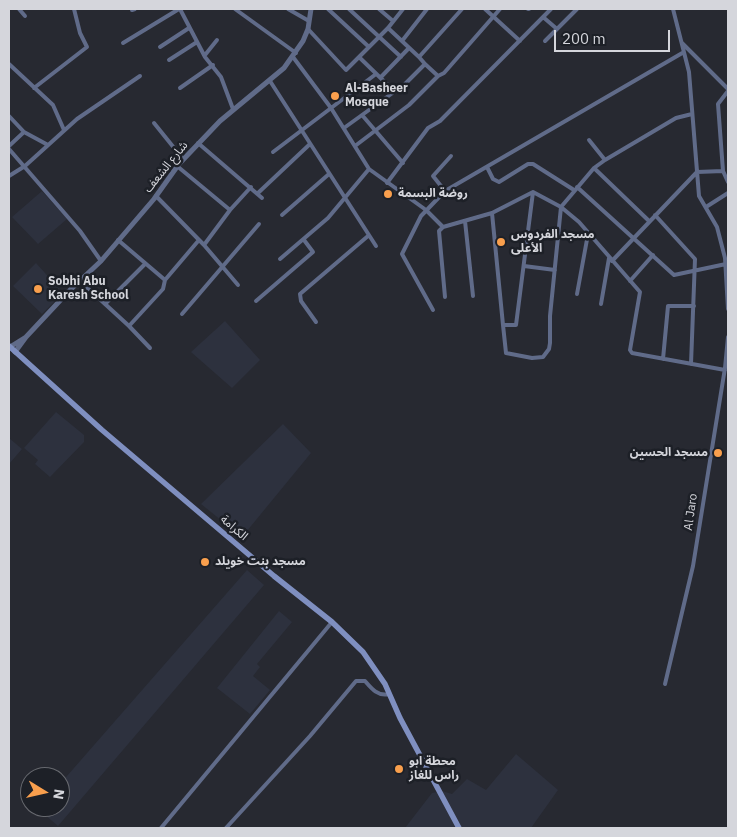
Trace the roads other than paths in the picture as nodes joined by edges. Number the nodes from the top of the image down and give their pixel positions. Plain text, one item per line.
1 (19, 9) edge
2 (74, 9) edge
3 (180, 9) edge
4 (235, 9) edge
5 (288, 9) edge
6 (311, 9) edge
7 (328, 9) edge
8 (349, 9) edge
9 (379, 9) edge
10 (403, 9) edge
11 (427, 9) edge
12 (462, 9) edge
13 (485, 9) edge
14 (500, 9) edge
15 (551, 9) edge
16 (577, 9) edge
17 (673, 9) edge
18 (25, 16) dead end
19 (494, 17) junction
20 (543, 18) junction
21 (309, 21) junction
22 (393, 21) junction
23 (189, 28) junction
24 (308, 28) junction
25 (388, 28) junction
26 (557, 29) junction
27 (379, 37) junction
28 (217, 40) dead end
29 (520, 40) junction
30 (402, 41) junction
31 (545, 41) dead end
32 (197, 42) junction
33 (123, 43) dead end
34 (682, 43) junction
35 (160, 46) dead end
36 (369, 48) junction
37 (409, 48) junction
38 (684, 52) junction
39 (205, 55) junction
40 (294, 55) junction
41 (359, 57) junction
42 (400, 57) junction
43 (419, 58) junction
44 (169, 60) dead end
45 (9, 64) edge
46 (426, 64) junction
47 (213, 66) junction
48 (376, 74) junction
49 (140, 76) dead end
50 (438, 76) junction
51 (380, 77) junction
52 (270, 81) junction
53 (34, 88) junction
54 (180, 88) dead end
55 (728, 90) edge
56 (395, 92) junction
57 (332, 108) junction
58 (234, 109) junction
59 (692, 114) junction
60 (362, 115) junction
61 (9, 116) edge
62 (154, 123) dead end
63 (344, 128) junction
64 (64, 130) junction
65 (300, 130) junction
66 (374, 131) junction
67 (24, 132) junction
68 (589, 140) dead end
69 (198, 143) junction
70 (310, 144) junction
71 (48, 145) junction
72 (355, 146) junction
73 (9, 147) edge
74 (273, 152) dead end
75 (728, 155) edge
76 (450, 156) dead end
77 (183, 159) junction
78 (605, 160) junction
79 (722, 160) junction
80 (402, 163) junction
81 (25, 166) junction
82 (177, 166) junction
83 (487, 167) junction
84 (594, 168) junction
85 (369, 169) junction
86 (723, 171) junction
87 (697, 172) junction
88 (329, 174) junction
89 (9, 176) edge
90 (728, 182) edge
91 (387, 183) junction
92 (251, 187) junction
93 (576, 188) junction
94 (444, 191) junction
95 (533, 192) junction
96 (258, 193) junction
97 (728, 193) edge
98 (156, 196) junction
99 (262, 198) dead end
100 (346, 199) junction
101 (561, 207) junction
102 (706, 208) junction
103 (230, 210) junction
104 (426, 210) junction
105 (492, 213) junction
106 (655, 214) junction
107 (282, 215) dead end
108 (648, 220) junction
109 (465, 221) junction
110 (259, 224) dead end
111 (443, 227) junction
112 (588, 234) junction
113 (368, 236) junction
114 (634, 236) junction
115 (118, 240) junction
116 (199, 240) junction
117 (304, 240) junction
118 (204, 245) junction
119 (376, 246) dead end
120 (653, 255) junction
121 (727, 258) edge
122 (280, 259) dead end
123 (610, 260) junction
124 (101, 261) junction
125 (144, 264) junction
126 (726, 264) junction
127 (524, 266) junction
128 (223, 268) junction
129 (555, 270) junction
130 (696, 271) junction
131 (165, 280) junction
132 (80, 281) junction
133 (630, 281) junction
134 (238, 285) dead end
135 (577, 294) dead end
136 (473, 296) dead end
137 (446, 297) dead end
138 (256, 301) dead end
139 (105, 304) junction
140 (601, 304) dead end
141 (694, 306) junction
142 (728, 308) edge
143 (433, 310) dead end
144 (182, 314) dead end
145 (316, 322) dead end
146 (503, 325) junction
147 (129, 326) junction
148 (728, 337) edge
149 (728, 342) edge
150 (150, 348) dead end
151 (12, 349) edge
152 (9, 356) edge
153 (663, 359) junction
154 (691, 364) junction
155 (725, 370) junction
156 (332, 622) junction
157 (665, 684) dead end
158 (389, 694) junction
159 (161, 828) edge
160 (226, 828) edge
161 (459, 828) edge

1 - 18 street
2 - 53 street
3 - 23 street
3 - 33 street
4 - 40 street
5 - 21 street
6 - 21 street, شارع الشعف
7 - 36 street
8 - 27 street
9 - 22 street
10 - 22 street
11 - 30 street
12 - 43 street
13 - 19 street
14 - 19 street
15 - 20 street
16 - 26 street
17 - 34 street
19 - 29 street
19 - 50 street
20 - 26 street
20 - 29 street
21 - 24 street, شارع الشعف
22 - 25 street
23 - 32 street
23 - 35 street
24 - 40 street, شارع الشعف
24 - 41 street
25 - 27 street
25 - 30 street
26 - 31 street
27 - 36 street
27 - 42 street
28 - 39 street
29 - 80 street
30 - 37 street
32 - 39 street
32 - 44 street
34 - 38 street
34 - 55 street
36 - 41 street
37 - 42 street
37 - 43 street
38 - 59 street
38 - 83 street
39 - 47 street
40 - 52 street, شارع الشعف
40 - 57 street
41 - 48 street
42 - 51 street
43 - 46 street
45 - 53 street
46 - 50 street
46 - 56 street
47 - 54 street
47 - 58 street
48 - 51 street
48 - 57 street
49 - 64 street
50 - 66 street
51 - 56 street
52 - 58 street, شارع الشعف
52 - 65 street
53 - 64 street
55 - 79 street
56 - 60 street
57 - 63 street
57 - 65 street
58 - 69 street, شارع الشعف
59 - 78 street
59 - 87 street
60 - 63 street
60 - 66 street
61 - 67 street
62 - 77 street
63 - 72 street
64 - 71 street
65 - 70 street
65 - 74 street
66 - 72 street
66 - 80 street
67 - 71 street
67 - 73 street
68 - 78 street
69 - 77 street, شارع الشعف
69 - 92 street
70 - 88 street
70 - 96 street
71 - 81 street
72 - 85 street
73 - 81 street
75 - 79 street
76 - 94 street
77 - 82 street, شارع الشعف
78 - 84 street
79 - 86 street
80 - 91 street
81 - 89 street
81 - 124 street
82 - 98 street, شارع الشعف
82 - 103 street
83 - 93 street
83 - 94 street
84 - 93 street
84 - 108 street
85 - 91 street
85 - 100 street
86 - 87 street
86 - 90 street
87 - 102 street
87 - 106 street
88 - 100 street
88 - 107 street
91 - 104 street
92 - 96 street
92 - 103 street
93 - 101 street
93 - 114 street
94 - 104 street
95 - 101 street
95 - 105 street
95 - 127 street
96 - 99 street
97 - 102 street
98 - 115 street, شارع الشعف
98 - 116 street
100 - 113 street
100 - 117 street
101 - 112 street
101 - 129 street
102 - 121 street
103 - 118 street
104 - 111 street
104 - 143 street
105 - 109 street
105 - 146 street
106 - 108 street
106 - 130 street
108 - 114 street
109 - 111 street
109 - 136 street
110 - 128 street
111 - 137 street
112 - 123 street
112 - 135 street
113 - 119 street
113 - 145 street
114 - 120 street
114 - 123 street
115 - 124 street, شارع الشعف
115 - 125 street
116 - 118 street
116 - 131 street
117 - 122 street
117 - 138 street
118 - 128 street
120 - 130 street
120 - 133 street
121 - 126 street
123 - 133 street
123 - 140 street
124 - 132 street, شارع الشعف
125 - 131 street
125 - 139 street
126 - 130 street
126 - 142 street
127 - 129 street
127 - 146 street
128 - 134 street
128 - 144 street
129 - 146 street
130 - 141 street
131 - 147 street
132 - 139 street
132 - 151 street, شارع الشعف
133 - 153 street
139 - 147 street
141 - 153 street
141 - 154 street
147 - 150 street
148 - 149 street, Al Jaro
149 - 155 street, Al Jaro
151 - 152 street
151 - 156 main road, الكرامة
153 - 154 street
154 - 155 street
155 - 157 street, Al Jaro
156 - 158 main road, الكرامة
156 - 159 street
158 - 160 street
158 - 161 main road, الكرامة

